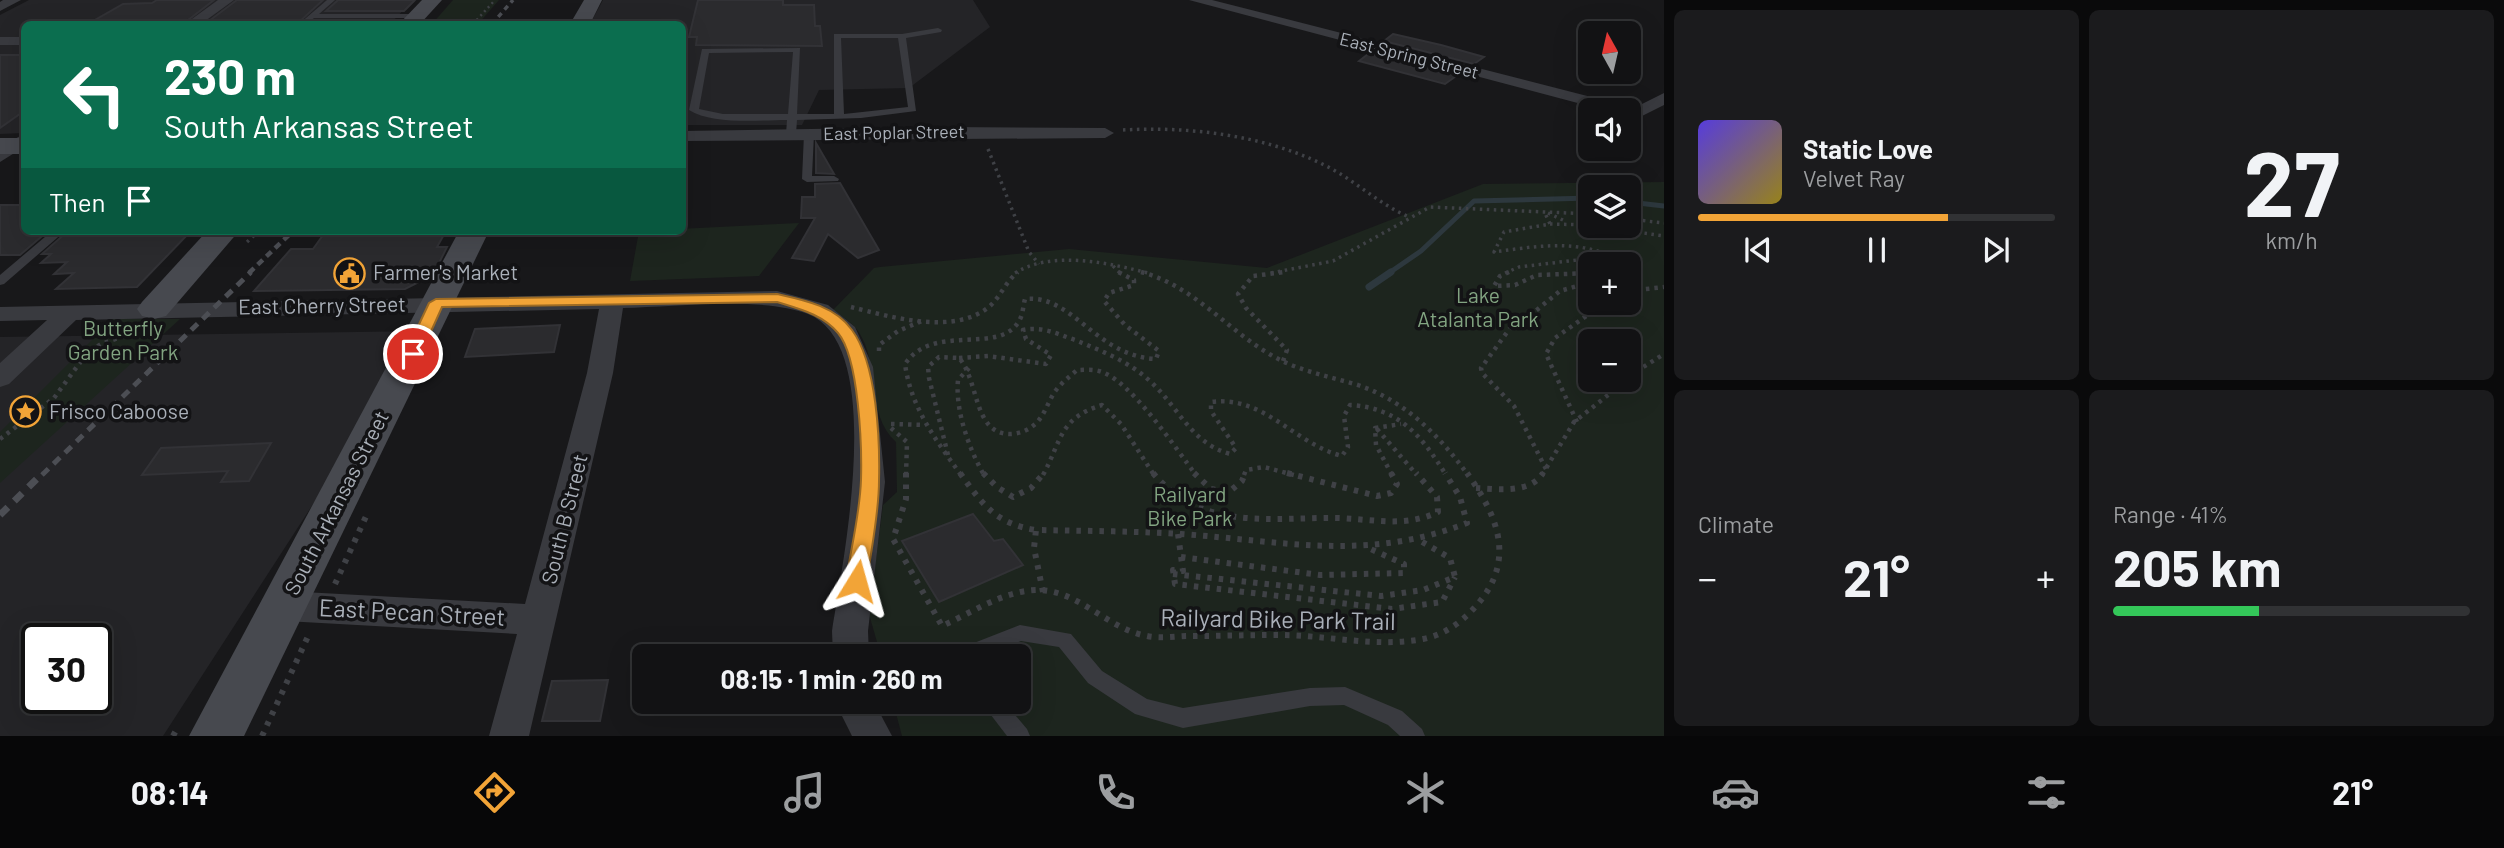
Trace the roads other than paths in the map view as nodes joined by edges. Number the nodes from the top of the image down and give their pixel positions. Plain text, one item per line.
1 (14, 0) edge
2 (228, 0) edge
3 (331, 0) edge
4 (433, 0) edge
5 (593, 0) edge
6 (1196, 0) edge
7 (0, 7) edge
8 (312, 16) junction
9 (414, 20) edge
10 (196, 21) edge
11 (306, 21) edge
12 (582, 21) edge
13 (938, 30) dead end
14 (902, 36) junction
15 (0, 41) edge
16 (21, 41) edge
17 (1664, 98) edge
18 (1578, 99) edge
19 (1641, 107) edge
20 (694, 110) junction
21 (686, 111) edge
22 (839, 117) junction
23 (798, 128) junction
24 (1105, 133) road end
25 (686, 136) edge
26 (834, 179) dead end
27 (53, 235) edge
28 (221, 235) edge
29 (472, 235) edge
30 (0, 281) edge
31 (612, 299) junction
32 (436, 303) junction
33 (69, 313) junction
34 (0, 314) edge
35 (152, 319) junction
36 (0, 378) edge
37 (285, 606) junction
38 (540, 620) junction
39 (851, 644) edge
40 (994, 644) edge
41 (860, 714) edge
42 (1001, 714) edge
43 (216, 736) edge
44 (509, 736) edge
45 (872, 736) edge
46 (1020, 736) edge
47 (1415, 736) edge

1 - 7 street
2 - 10 street
3 - 8 lane
4 - 9 street
5 - 12 street
6 - 18 street, East Spring Street
8 - 9 lane
8 - 11 lane
13 - 14 lane
14 - 22 lane
14 - 22 lane
15 - 16 street
17 - 19 street
20 - 21 lane
20 - 23 lane
20 - 23 lane
22 - 23 lane
23 - 24 street, East Poplar Street
23 - 25 street, East Poplar Street
23 - 26 lane
27 - 30 lane
28 - 35 street
29 - 32 street, South Arkansas Street
31 - 32 street, East Cherry Street
31 - 38 street, South B Street
31 - 39 street, East Cherry Street
32 - 35 street, East Cherry Street
32 - 37 street, South Arkansas Street
33 - 34 street, East Cherry Street
33 - 35 street, East Cherry Street
33 - 36 street
37 - 38 street, East Pecan Street
37 - 43 street, South Arkansas Street
38 - 44 street, South B Street
40 - 47 lane
41 - 45 street
42 - 46 lane

